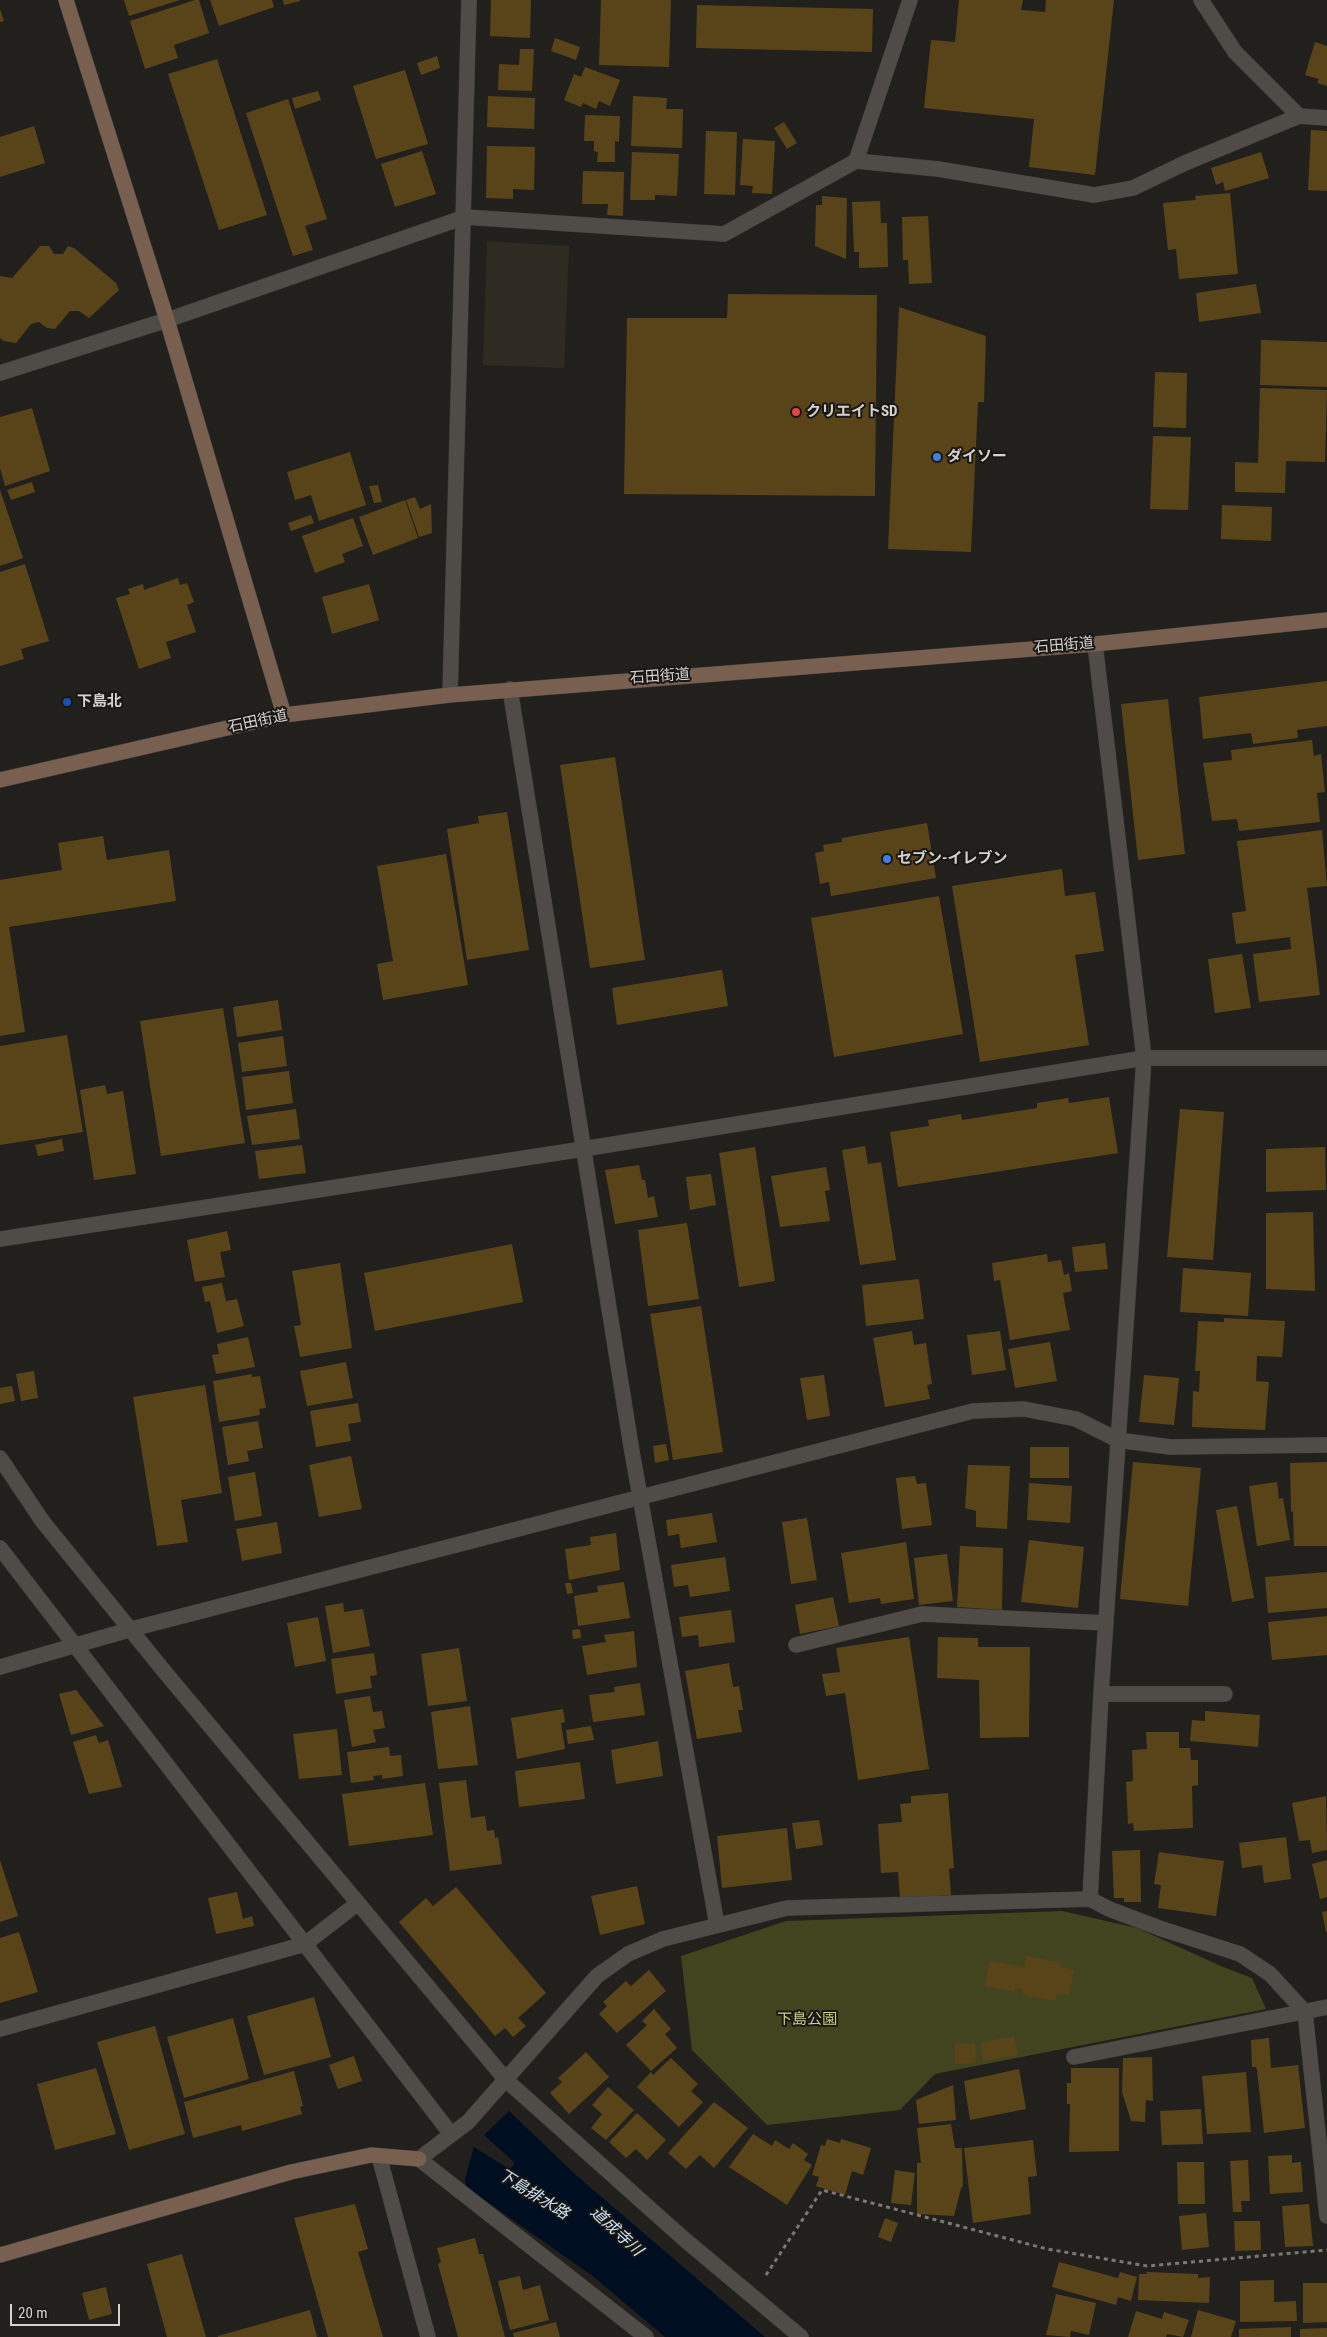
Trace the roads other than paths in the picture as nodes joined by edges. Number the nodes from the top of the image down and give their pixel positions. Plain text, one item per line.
1 (66, 0) edge
2 (469, 0) edge
3 (910, 0) edge
4 (1201, 0) edge
5 (1299, 116) junction
6 (1327, 118) edge
7 (856, 161) junction
8 (465, 217) junction
9 (167, 320) junction
10 (0, 373) edge
11 (1327, 620) edge
12 (1095, 644) junction
13 (510, 689) junction
14 (450, 694) junction
15 (284, 715) junction
16 (0, 780) edge
17 (1144, 1058) junction
18 (1327, 1058) edge
19 (583, 1149) junction
20 (0, 1239) edge
21 (1118, 1440) junction
22 (1327, 1445) edge
23 (0, 1458) edge
24 (641, 1498) junction
25 (0, 1548) edge
26 (1106, 1623) junction
27 (132, 1630) junction
28 (796, 1644) dead end
29 (75, 1646) junction
30 (0, 1667) edge
31 (1101, 1694) junction
32 (1226, 1694) dead end
33 (1090, 1899) junction
34 (358, 1903) junction
35 (717, 1925) junction
36 (305, 1944) junction
37 (1327, 2007) edge
38 (1305, 2012) junction
39 (0, 2029) edge
40 (1074, 2057) dead end
41 (506, 2080) junction
42 (452, 2134) junction
43 (379, 2156) junction
44 (419, 2159) junction
45 (1327, 2216) edge
46 (0, 2255) edge
47 (428, 2337) edge
48 (646, 2337) edge
49 (800, 2337) edge

1 - 9 street
2 - 8 street
3 - 7 street
4 - 5 street
5 - 6 street
5 - 7 street
7 - 8 street
8 - 9 street
8 - 14 street
9 - 10 street
9 - 15 street
11 - 12 street, 石田街道
12 - 13 street, 石田街道
12 - 17 street
13 - 14 street, 石田街道
13 - 19 street
14 - 15 street, 石田街道
15 - 16 street, 石田街道
17 - 18 street
17 - 19 street
17 - 21 street
19 - 20 street
19 - 24 street
21 - 22 street
21 - 24 street
21 - 26 street
23 - 27 street
24 - 27 street
24 - 35 street
25 - 29 street
26 - 28 street
26 - 31 street
27 - 29 street
27 - 34 street
29 - 30 street
29 - 36 street
31 - 32 street
31 - 33 street
33 - 35 street
33 - 38 street
34 - 36 street
34 - 41 street
35 - 41 street
36 - 39 street
36 - 42 street
37 - 38 street
38 - 40 street
38 - 45 street
41 - 42 street
41 - 49 street
42 - 44 street
43 - 44 street
43 - 46 street
43 - 47 street
44 - 48 street

